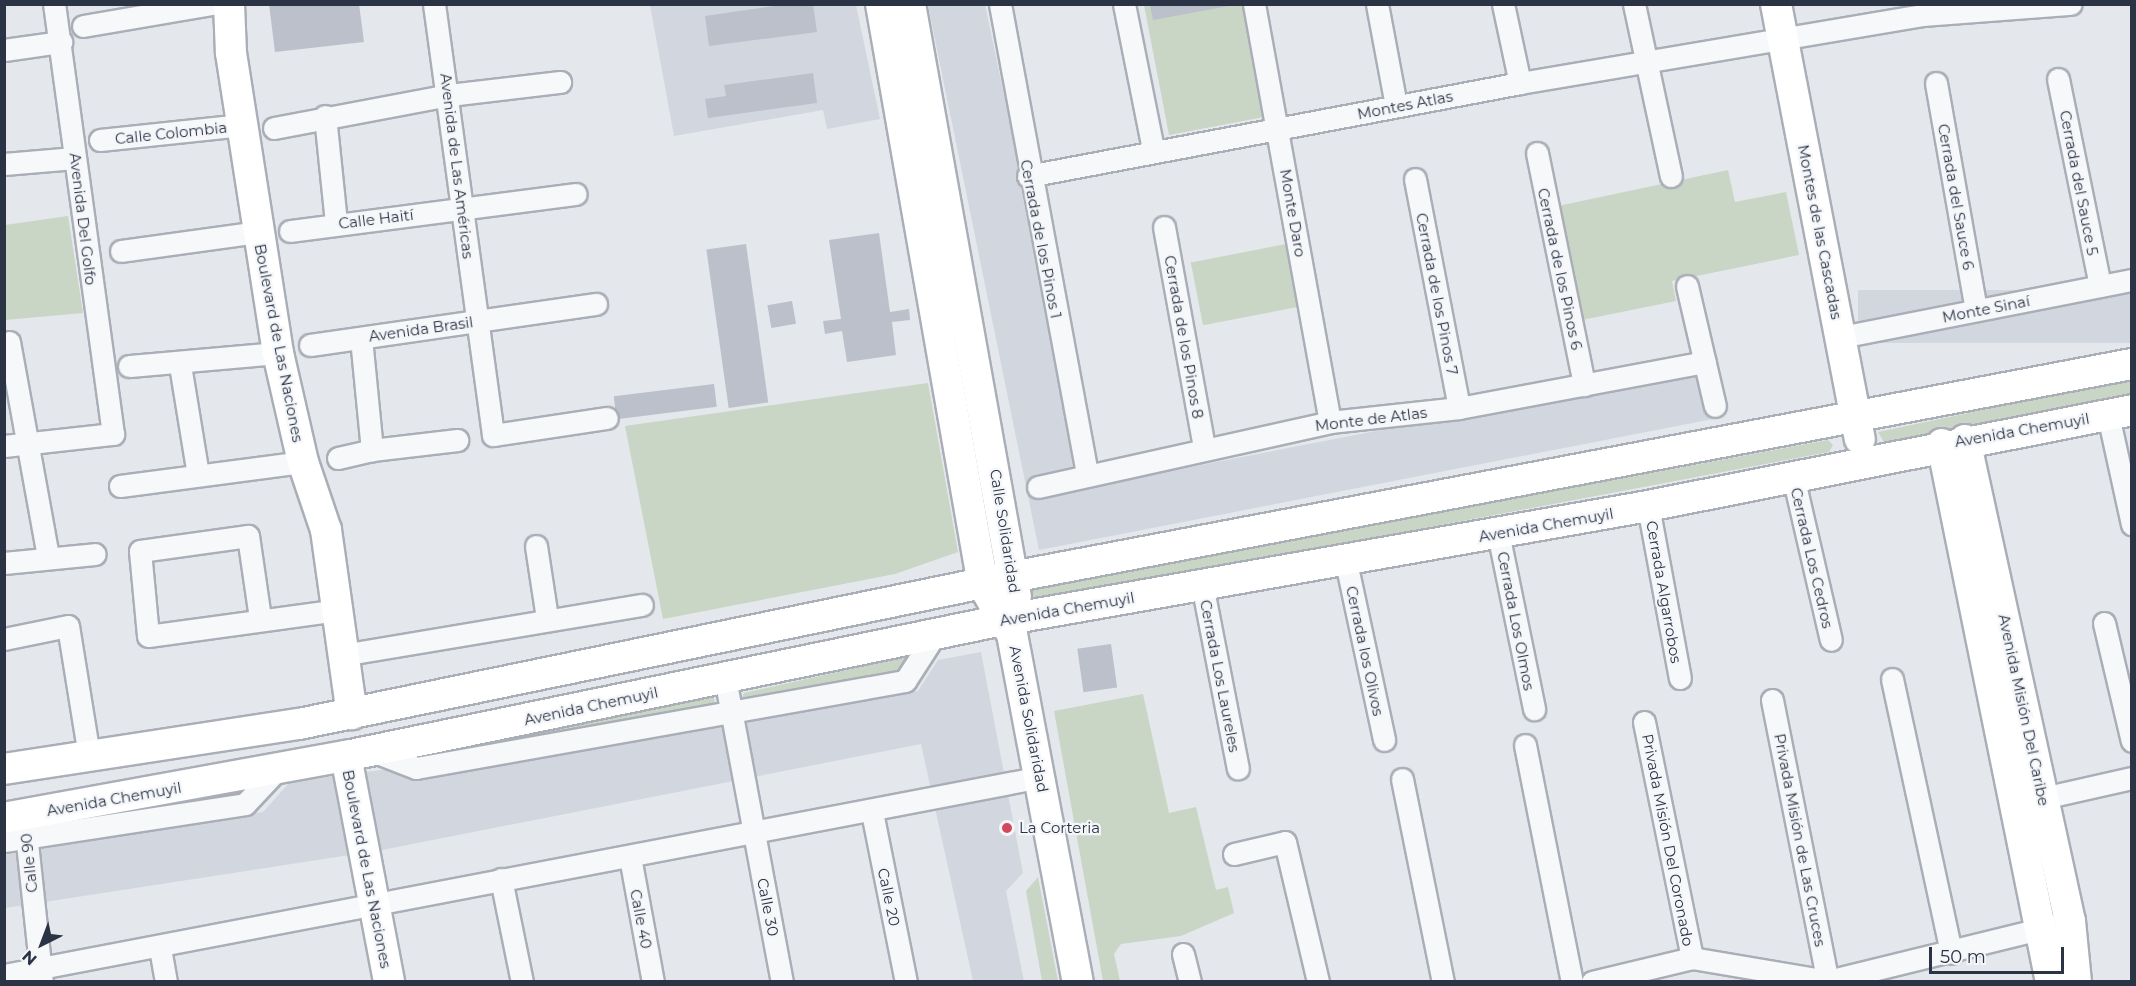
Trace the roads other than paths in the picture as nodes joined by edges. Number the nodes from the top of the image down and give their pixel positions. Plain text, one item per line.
1 (54, 4) edge
2 (212, 4) edge
3 (229, 4) edge
4 (434, 4) edge
5 (880, 4) edge
6 (910, 4) edge
7 (1000, 4) edge
8 (1124, 4) edge
9 (1254, 4) edge
10 (1377, 4) edge
11 (1503, 4) edge
12 (1634, 4) edge
13 (1776, 4) edge
14 (2071, 4) edge
15 (2044, 5) edge
16 (1922, 10) edge
17 (83, 26) dead end
18 (1783, 39) junction
19 (61, 42) junction
20 (4, 50) edge
21 (1648, 64) junction
22 (2058, 80) dead end
23 (560, 82) dead end
24 (1520, 83) junction
25 (1936, 83) dead end
26 (449, 95) junction
27 (1396, 106) junction
28 (325, 116) junction
29 (242, 125) junction
30 (274, 128) dead end
31 (1278, 130) junction
32 (100, 140) dead end
33 (1153, 149) junction
34 (1536, 153) dead end
35 (75, 158) junction
36 (4, 164) edge
37 (1028, 176) junction
38 (1671, 176) dead end
39 (1415, 179) dead end
40 (576, 194) dead end
41 (463, 208) junction
42 (336, 224) junction
43 (1164, 227) dead end
44 (290, 231) dead end
45 (258, 232) junction
46 (121, 251) dead end
47 (2132, 280) edge
48 (1687, 285) dead end
49 (2100, 286) junction
50 (596, 304) dead end
51 (1976, 310) junction
52 (481, 321) junction
53 (1841, 337) junction
54 (361, 338) junction
55 (9, 342) dead end
56 (310, 345) dead end
57 (278, 353) junction
58 (1705, 362) junction
59 (2132, 364) edge
60 (180, 365) junction
61 (129, 366) dead end
62 (1584, 385) junction
63 (1715, 406) dead end
64 (1459, 408) junction
65 (2120, 412) edge
66 (607, 418) dead end
67 (1856, 419) junction
68 (1330, 422) junction
69 (457, 440) dead end
70 (1954, 442) junction
71 (27, 443) junction
72 (4, 446) edge
73 (1204, 447) junction
74 (372, 450) junction
75 (338, 458) dead end
76 (1864, 459) junction
77 (303, 462) junction
78 (1087, 473) junction
79 (198, 475) junction
80 (1794, 476) junction
81 (120, 486) dead end
82 (1038, 487) dead end
83 (1648, 506) junction
84 (2132, 524) edge
85 (1498, 533) junction
86 (536, 546) dead end
87 (95, 554) dead end
88 (48, 557) junction
89 (1346, 562) junction
90 (4, 563) edge
91 (1012, 577) junction
92 (1202, 584) junction
93 (983, 585) junction
94 (642, 604) dead end
95 (339, 610) junction
96 (260, 618) junction
97 (547, 618) junction
98 (2104, 622) dead end
99 (1012, 624) junction
100 (936, 633) junction
101 (4, 639) edge
102 (1831, 640) dead end
103 (342, 655) junction
104 (725, 678) junction
105 (1680, 678) dead end
106 (1892, 679) dead end
107 (1772, 700) dead end
108 (1534, 709) dead end
109 (352, 714) junction
110 (729, 714) junction
111 (1644, 722) dead end
112 (1384, 740) dead end
113 (2132, 741) edge
114 (1525, 745) dead end
115 (359, 753) junction
116 (89, 756) junction
117 (4, 769) edge
118 (1238, 769) dead end
119 (1041, 777) junction
120 (2132, 778) edge
121 (1402, 779) dead end
122 (2030, 801) junction
123 (872, 812) junction
124 (18, 824) edge
125 (753, 833) junction
126 (4, 841) edge
127 (1234, 855) dead end
128 (630, 857) junction
129 (501, 879) junction
130 (374, 901) junction
131 (2057, 925) junction
132 (160, 948) junction
133 (1951, 952) junction
134 (1183, 954) dead end
135 (1692, 958) junction
136 (41, 974) edge
137 (4, 975) edge
138 (166, 981) edge
139 (389, 981) edge
140 (522, 981) edge
141 (653, 981) edge
142 (782, 981) edge
143 (906, 981) edge
144 (1078, 981) edge
145 (1190, 981) edge
146 (1318, 981) edge
147 (1443, 981) edge
148 (1572, 981) edge
149 (1592, 981) edge
150 (1828, 981) edge
151 (2051, 981) edge
152 (2076, 981) edge

1 - 19 street, Avenida Del Golfo
2 - 17 street
3 - 29 main road, Boulevard de Las Naciones
4 - 26 street, Avenida de Las Américas
5 - 93 main road, Calle Solidaridad
6 - 91 main road, Calle Solidaridad
7 - 37 street, Cerrada de los Pinos 1
8 - 33 street
9 - 31 street, Monte Daro
10 - 27 street
11 - 24 street
12 - 21 street
13 - 18 main road, Montes de las Cascadas
14 - 15 street
15 - 16 street
16 - 18 street
18 - 21 street, Montes Atlas
18 - 53 main road, Montes de las Cascadas
19 - 20 street
19 - 35 street, Avenida Del Golfo
21 - 24 street, Montes Atlas
21 - 38 street
22 - 49 street, Cerrada del Sauce 5
23 - 26 street
24 - 27 street, Montes Atlas
25 - 51 street, Cerrada del Sauce 6
26 - 28 street
26 - 41 street, Avenida de Las Américas
27 - 31 street, Montes Atlas
28 - 30 street
28 - 42 street
29 - 32 street, Calle Colombia
29 - 45 main road, Boulevard de Las Naciones
31 - 33 street, Montes Atlas
31 - 68 street, Monte Daro
33 - 37 street, Montes Atlas
34 - 62 street, Cerrada de los Pinos 6
35 - 36 street
35 - 71 street, Avenida Del Golfo
37 - 78 street, Cerrada de los Pinos 1
39 - 64 street, Cerrada de los Pinos 7
40 - 41 street, Calle Haití
41 - 42 street, Calle Haití
41 - 52 street, Avenida de Las Américas
42 - 44 street, Calle Haití
43 - 73 street, Cerrada de los Pinos 8
45 - 46 street
45 - 57 main road, Boulevard de Las Naciones
47 - 49 street, Monte Sinaí
48 - 58 street
49 - 51 street, Monte Sinaí
50 - 52 street, Avenida Brasil
51 - 53 street, Monte Sinaí
52 - 54 street, Avenida Brasil
52 - 66 street, Avenida de Las Américas
53 - 67 main road, Montes de las Cascadas
54 - 56 street, Avenida Brasil
54 - 74 street, Avenida Brasil
55 - 71 street
57 - 60 street
57 - 77 main road, Boulevard de Las Naciones
58 - 62 street, Monte de Atlas
58 - 63 street
59 - 67 main road
60 - 61 street
60 - 79 street
62 - 64 street, Monte de Atlas
64 - 68 street, Monte de Atlas
65 - 70 main road, Avenida Chemuyil
65 - 84 street
67 - 76 main road, Montes de las Cascadas
67 - 91 main road
68 - 73 street, Monte de Atlas
69 - 74 street
70 - 76 main road, Avenida Chemuyil
70 - 122 main road, Avenida Misión Del Caribe
71 - 72 street
71 - 88 street
73 - 78 street, Monte de Atlas
74 - 75 street
76 - 80 main road, Avenida Chemuyil
77 - 79 street
77 - 95 main road, Boulevard de Las Naciones
78 - 82 street, Monte de Atlas
79 - 81 street
80 - 83 main road, Avenida Chemuyil
80 - 102 street, Cerrada Los Cedros
83 - 85 main road, Avenida Chemuyil
83 - 105 street, Cerrada Algarrobos
85 - 89 main road, Avenida Chemuyil
85 - 108 street, Cerrada Los Olmos
86 - 97 street
87 - 88 street
88 - 90 street
89 - 92 main road, Avenida Chemuyil
89 - 112 street, Cerrada los Olivos
91 - 93 main road
91 - 99 main road, Calle Solidaridad
92 - 99 main road, Avenida Chemuyil
92 - 118 street, Cerrada Los Laureles
93 - 99 main road, Calle Solidaridad
93 - 109 main road
94 - 97 street
95 - 96 street
95 - 103 main road, Boulevard de Las Naciones
96 - 96 street
97 - 103 street
98 - 113 street
99 - 100 main road, Avenida Chemuyil
99 - 119 main road, Avenida Solidaridad
100 - 104 main road, Avenida Chemuyil
100 - 110 street
101 - 116 street
103 - 109 main road, Boulevard de Las Naciones
104 - 110 street, Calle 30
104 - 115 main road, Avenida Chemuyil
106 - 133 street
107 - 150 street, Privada Misión de Las Cruces
109 - 116 main road
110 - 115 street
110 - 125 street, Calle 30
111 - 135 street, Privada Misión Del Coronado
114 - 148 street
115 - 124 main road, Avenida Chemuyil
115 - 130 main road, Boulevard de Las Naciones
116 - 117 main road
119 - 123 street
119 - 144 main road, Avenida Solidaridad
120 - 122 street
121 - 147 street
122 - 131 main road, Avenida Misión Del Caribe
123 - 125 street
123 - 143 street, Calle 20
124 - 126 street
124 - 136 street, Calle 90
125 - 128 street
125 - 142 street, Calle 30
127 - 146 street
128 - 129 street
128 - 141 street, Calle 40
129 - 130 street
129 - 140 street
130 - 132 street
130 - 139 main road, Boulevard de Las Naciones
131 - 133 street
131 - 151 main road, Avenida Misión Del Caribe
131 - 152 main road, Avenida Misión Del Caribe
132 - 136 street
132 - 138 street
133 - 150 street
134 - 145 street
135 - 149 street
135 - 150 street
136 - 137 street

